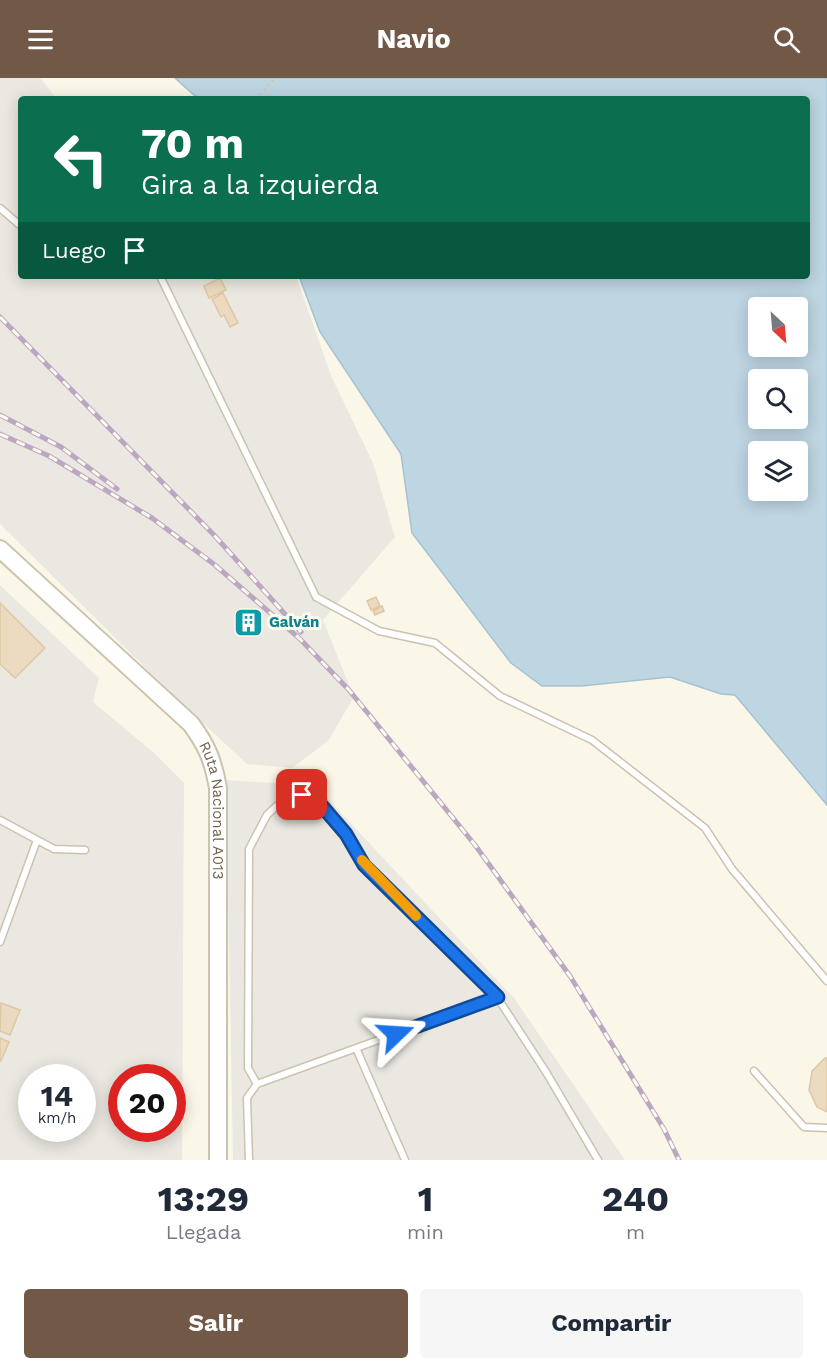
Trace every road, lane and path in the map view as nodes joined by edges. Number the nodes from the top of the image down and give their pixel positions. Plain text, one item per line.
1 (275, 78) edge
2 (259, 96) edge
3 (0, 208) edge
4 (18, 223) edge
5 (161, 279) edge
6 (0, 549) edge
7 (0, 820) edge
8 (38, 840) junction
9 (85, 850) dead end
10 (0, 942) edge
11 (827, 981) edge
12 (498, 997) junction
13 (356, 1048) junction
14 (754, 1071) dead end
15 (257, 1084) junction
16 (827, 1128) edge
17 (218, 1160) edge
18 (249, 1160) edge
19 (405, 1160) edge
20 (598, 1160) edge

1 - 2 path
3 - 4 lane
5 - 11 lane
6 - 17 street, Ruta Nacional A013
7 - 8 lane
8 - 9 lane
8 - 10 lane
12 - 13 lane
12 - 15 lane
12 - 20 lane
13 - 15 lane
13 - 19 lane
14 - 16 lane
15 - 18 lane

